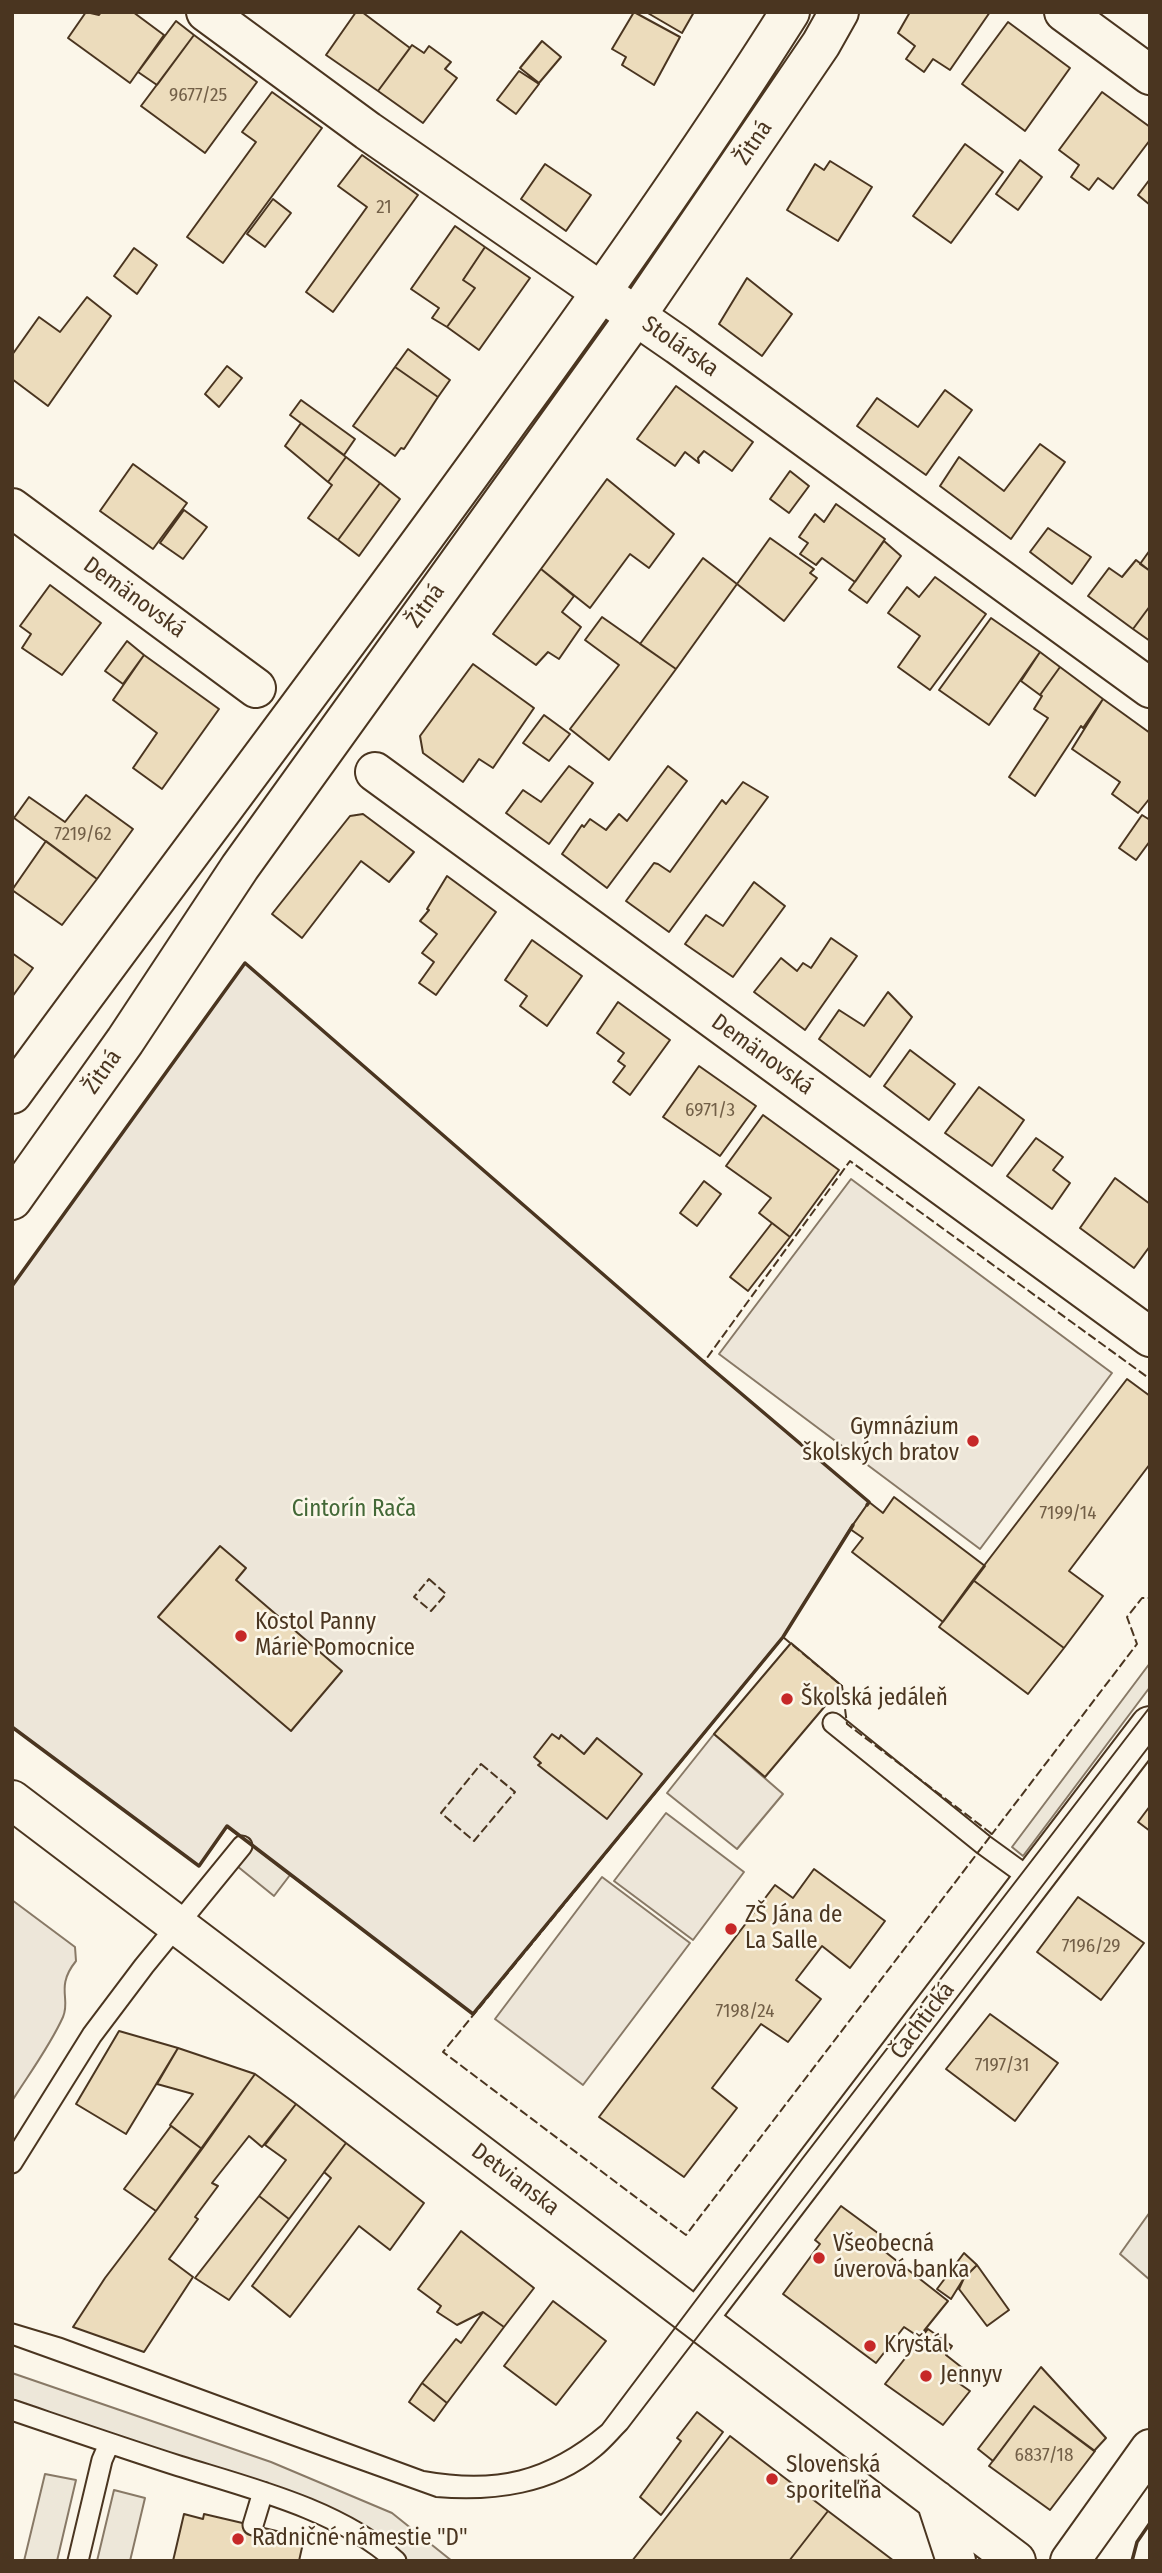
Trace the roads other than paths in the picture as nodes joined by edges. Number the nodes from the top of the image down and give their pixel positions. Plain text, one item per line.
1 (206, 12) edge
2 (790, 12) edge
3 (839, 12) edge
4 (1064, 12) edge
5 (1150, 75) edge
6 (601, 293) junction
7 (636, 316) junction
8 (12, 508) edge
9 (256, 688) dead end
10 (1150, 688) edge
11 (375, 772) dead end
12 (12, 1094) edge
13 (12, 1200) edge
14 (1150, 1336) edge
15 (833, 1723) dead end
16 (1150, 1726) edge
17 (12, 1800) edge
18 (242, 1846) dead end
19 (1031, 1879) junction
20 (178, 1925) junction
21 (12, 2163) edge
22 (698, 2318) junction
23 (12, 2410) edge
24 (109, 2444) junction
25 (1150, 2449) edge
26 (263, 2492) junction
27 (936, 2500) junction
28 (253, 2525) dead end
29 (78, 2561) edge
30 (396, 2561) edge
31 (956, 2561) edge
32 (1016, 2561) edge
33 (1070, 2561) edge

1 - 6 street, Stolárska
2 - 6 street, Žitná
3 - 7 street, Žitná
4 - 5 street
6 - 7 street, Stolárska
6 - 12 street, Žitná
7 - 10 street, Stolárska
7 - 13 street, Žitná
8 - 9 street, Demänovská
11 - 14 street, Demänovská
15 - 19 lane
16 - 19 street, Čachtická
17 - 20 street, Detvianska
18 - 20 lane
19 - 22 street, Čachtická
20 - 21 lane
20 - 22 street, Detvianska
22 - 27 street, Detvianska
23 - 24 lane
24 - 26 lane
24 - 29 lane
25 - 33 street
26 - 28 lane
26 - 30 lane
27 - 31 street
27 - 32 street, Detvianska

